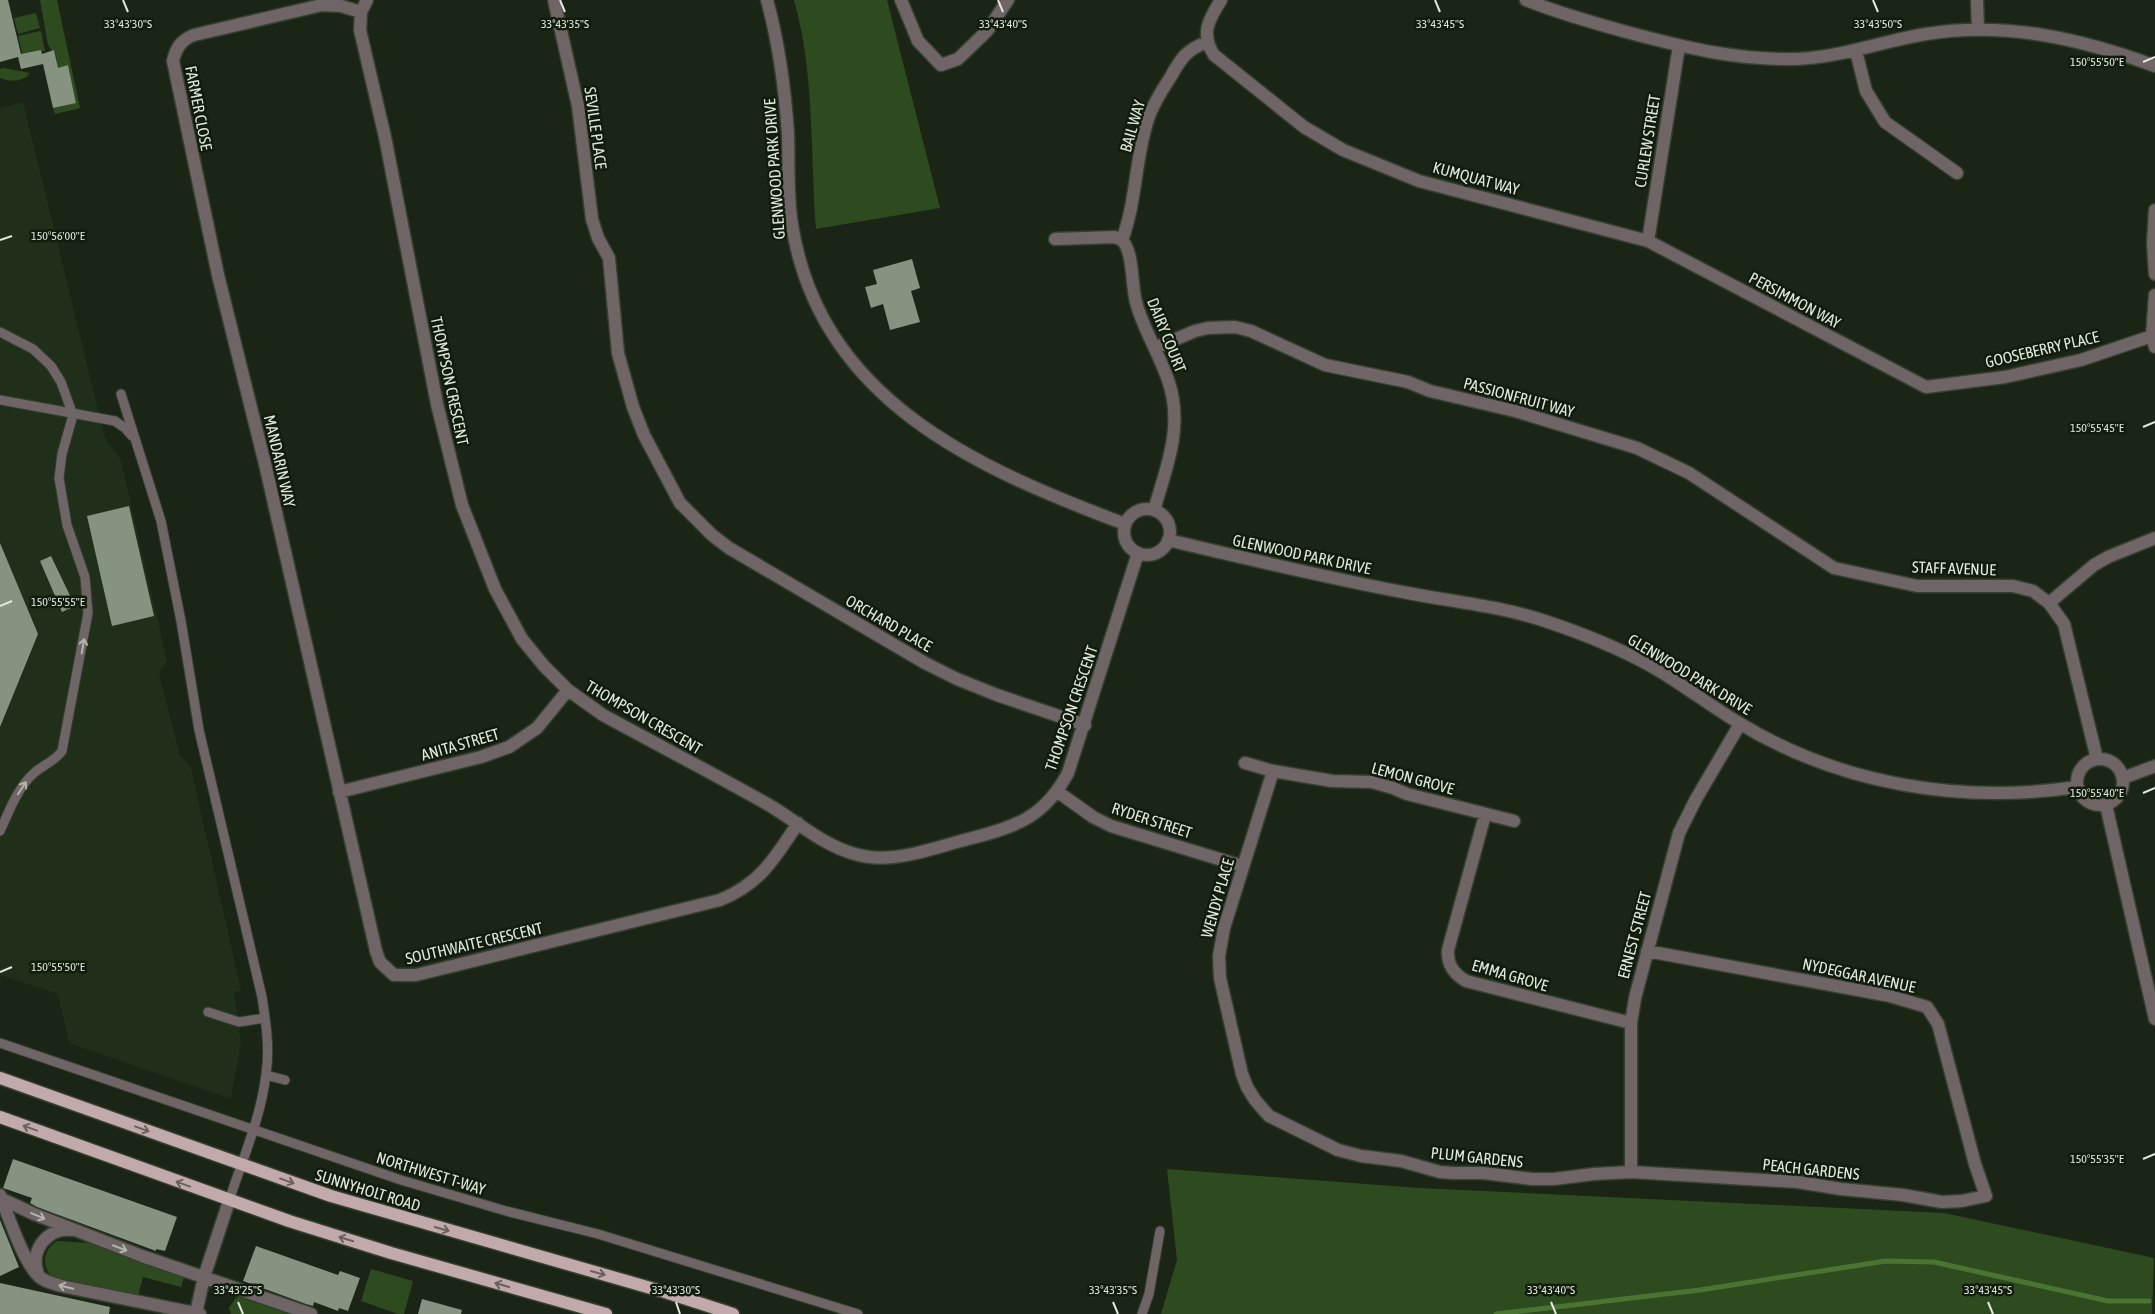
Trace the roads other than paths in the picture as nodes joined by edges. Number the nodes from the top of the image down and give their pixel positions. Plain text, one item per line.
1 (367, 0) edge
2 (554, 0) edge
3 (767, 0) edge
4 (901, 0) edge
5 (1008, 0) edge
6 (1222, 0) edge
7 (1526, 0) edge
8 (1977, 0) edge
9 (360, 12) junction
10 (1978, 28) junction
11 (1207, 42) junction
12 (1679, 46) junction
13 (1856, 51) junction
14 (2155, 66) edge
15 (1957, 173) dead end
16 (2155, 210) edge
17 (1055, 239) dead end
18 (1122, 240) junction
19 (1648, 241) junction
20 (609, 258) joint
21 (2155, 274) edge
22 (218, 275) joint
23 (2155, 295) edge
24 (0, 332) edge
25 (2153, 342) edge
26 (1155, 348) junction
27 (1926, 387) joint
28 (121, 394) dead end
29 (0, 400) edge
30 (72, 415) junction
31 (135, 440) junction
32 (1689, 473) joint
33 (1154, 510) junction
34 (1125, 524) junction
35 (2155, 538) edge
36 (1168, 540) junction
37 (1138, 553) junction
38 (2049, 602) junction
39 (307, 655) joint
40 (568, 690) junction
41 (1740, 724) junction
42 (1085, 725) junction
43 (2097, 759) junction
44 (1245, 763) dead end
45 (2155, 766) edge
46 (1273, 771) junction
47 (2123, 778) junction
48 (2078, 788) junction
49 (339, 792) junction
50 (1058, 792) junction
51 (2106, 805) junction
52 (1485, 814) junction
53 (1514, 821) dead end
54 (798, 823) junction
55 (0, 832) edge
56 (1242, 866) junction
57 (1647, 951) junction
58 (208, 1012) dead end
59 (265, 1018) junction
60 (2155, 1018) edge
61 (1631, 1023) junction
62 (0, 1043) edge
63 (266, 1075) junction
64 (0, 1078) edge
65 (285, 1080) dead end
66 (1269, 1116) joint
67 (0, 1117) edge
68 (253, 1130) junction
69 (241, 1164) junction
70 (1631, 1172) junction
71 (1986, 1196) joint
72 (1, 1197) edge
73 (228, 1201) junction
74 (74, 1230) junction
75 (1160, 1231) dead end
76 (40, 1277) junction
77 (204, 1277) junction
78 (198, 1314) edge
79 (311, 1314) edge
80 (606, 1314) edge
81 (733, 1314) edge
82 (858, 1314) edge
83 (1142, 1314) edge

1 - 9 street
2 - 20 street, SEVILLE PLACE
3 - 34 street, GLENWOOD PARK DRIVE
4 - 5 street
6 - 11 street
7 - 12 street
8 - 10 street
9 - 22 street, FARMER CLOSE
9 - 40 street, THOMPSON CRESCENT
10 - 13 street
10 - 14 street
11 - 18 street, BAIL WAY
11 - 19 street, KUMQUAT WAY
12 - 13 street
12 - 19 street, CURLEW STREET
13 - 15 street
16 - 21 street
17 - 18 street
18 - 26 street, DAIRY COURT
19 - 27 street, PERSIMMON WAY
20 - 42 street, ORCHARD PLACE
22 - 39 street, MANDARIN WAY
23 - 25 street, GOOSEBERRY PLACE
24 - 30 lane
25 - 27 street, GOOSEBERRY PLACE
26 - 32 street, PASSIONFRUIT WAY
26 - 33 street, DAIRY COURT
28 - 31 lane
29 - 30 lane
30 - 31 lane
55 -> 30 lane
31 - 59 lane
32 - 38 street, STAFF AVENUE
33 - 34 street
33 - 36 street
34 - 37 street
35 - 38 street
36 - 37 street
36 - 41 street, GLENWOOD PARK DRIVE
37 - 42 street, THOMPSON CRESCENT
38 - 43 street, STAFF AVENUE
39 - 49 street, SOUTHWAITE CRESCENT
40 - 49 street, ANITA STREET
40 - 54 street, THOMPSON CRESCENT
41 - 48 street, GLENWOOD PARK DRIVE
41 - 57 street, ERNEST STREET
42 - 50 street, THOMPSON CRESCENT
43 - 47 street
43 - 48 street
44 - 46 street
45 - 47 street
46 - 52 street, LEMON GROVE
46 - 56 street, WENDY PLACE
47 - 51 street
48 - 51 street
49 - 54 street, SOUTHWAITE CRESCENT
50 - 54 street, THOMPSON CRESCENT
50 - 56 street, RYDER STREET
51 - 60 street
52 - 53 street
52 - 61 street, EMMA GROVE
56 - 66 street, WENDY PLACE
57 - 61 street, ERNEST STREET
57 - 71 street, NYDEGGAR AVENUE
58 - 59 lane
59 - 63 lane
61 - 70 street, ERNEST STREET
62 - 68 lane, NORTHWEST T-WAY
63 - 65 lane
63 - 68 lane
64 -> 69 main road, SUNNYHOLT ROAD
66 - 70 street, PLUM GARDENS
73 -> 67 main road
68 - 69 lane
68 - 82 lane, NORTHWEST T-WAY
69 - 73 lane
69 -> 81 main road, SUNNYHOLT ROAD
70 - 71 street, PEACH GARDENS
72 -> 74 street
72 - 76 street
73 - 77 street
80 -> 73 main road
74 - 76 street
74 -> 77 street
75 - 83 lane
78 -> 76 street
77 - 78 street
77 - 79 street

